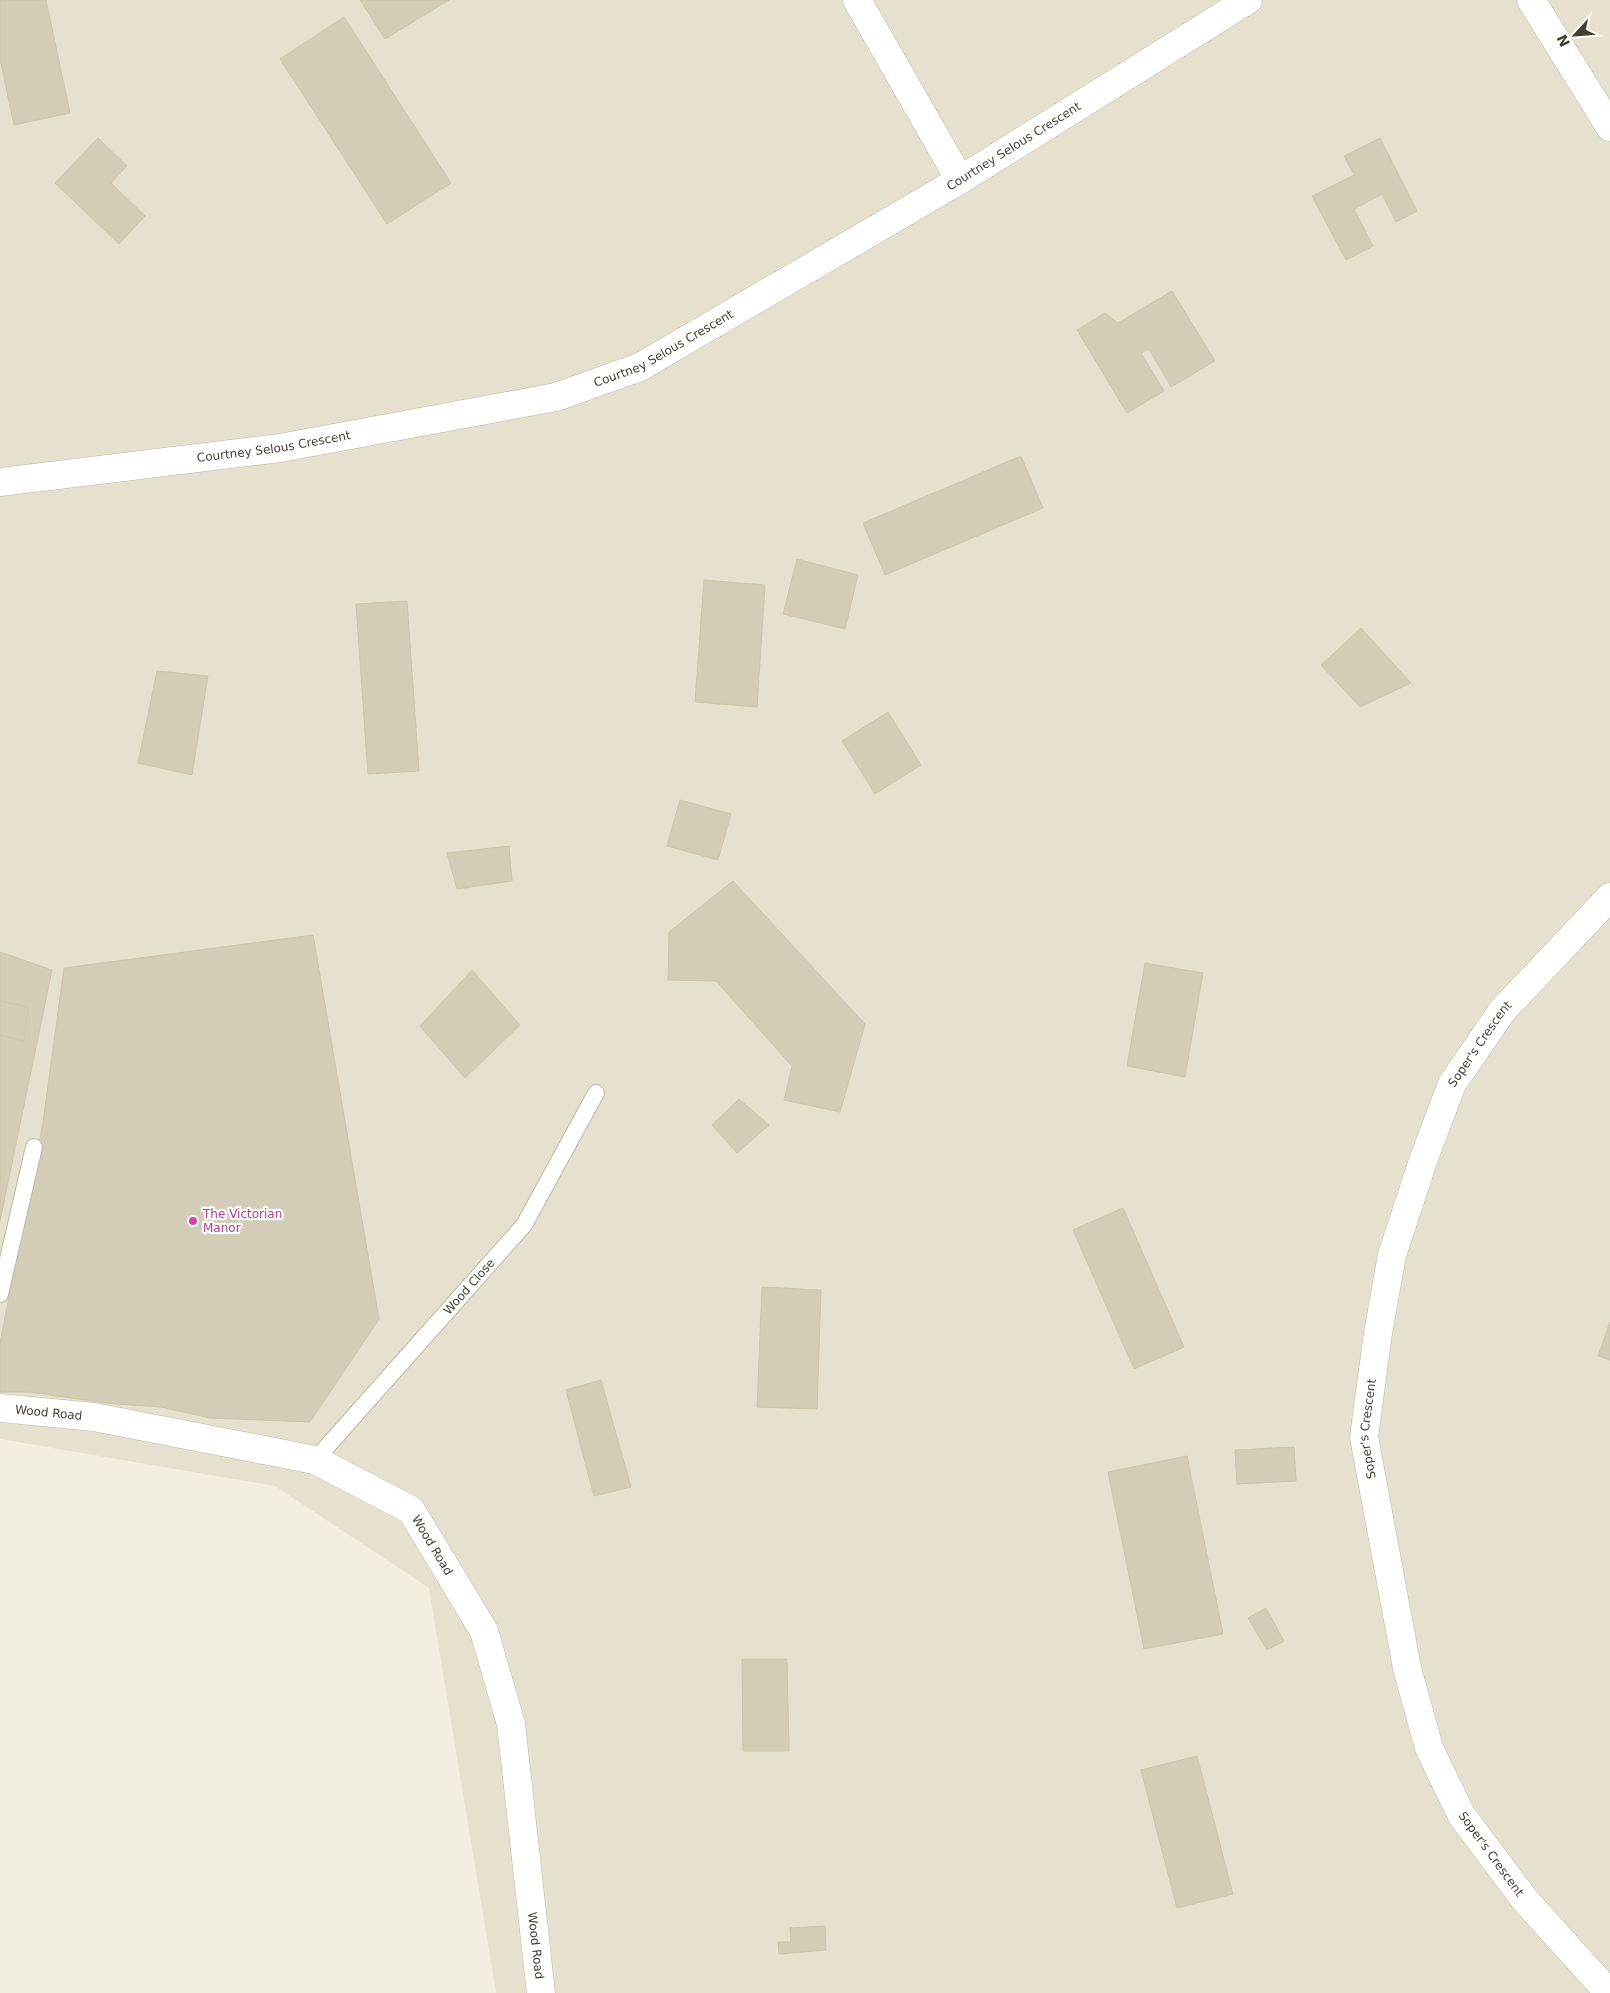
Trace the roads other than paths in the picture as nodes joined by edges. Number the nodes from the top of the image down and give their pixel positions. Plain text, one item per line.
1 (857, 0) edge
2 (1248, 0) edge
3 (1531, 0) edge
4 (1610, 126) edge
5 (960, 180) junction
6 (0, 482) edge
7 (1610, 897) edge
8 (596, 1093) dead end
9 (34, 1147) dead end
10 (0, 1294) edge
11 (0, 1408) edge
12 (315, 1460) junction
13 (541, 1993) edge
14 (1609, 1993) edge

1 - 5 street
2 - 5 street, Courtney Selous Crescent
3 - 4 street
5 - 6 street, Courtney Selous Crescent
7 - 14 street, Soper's Crescent
8 - 12 lane, Wood Close
9 - 10 lane
11 - 12 street, Wood Road
12 - 13 street, Wood Road

